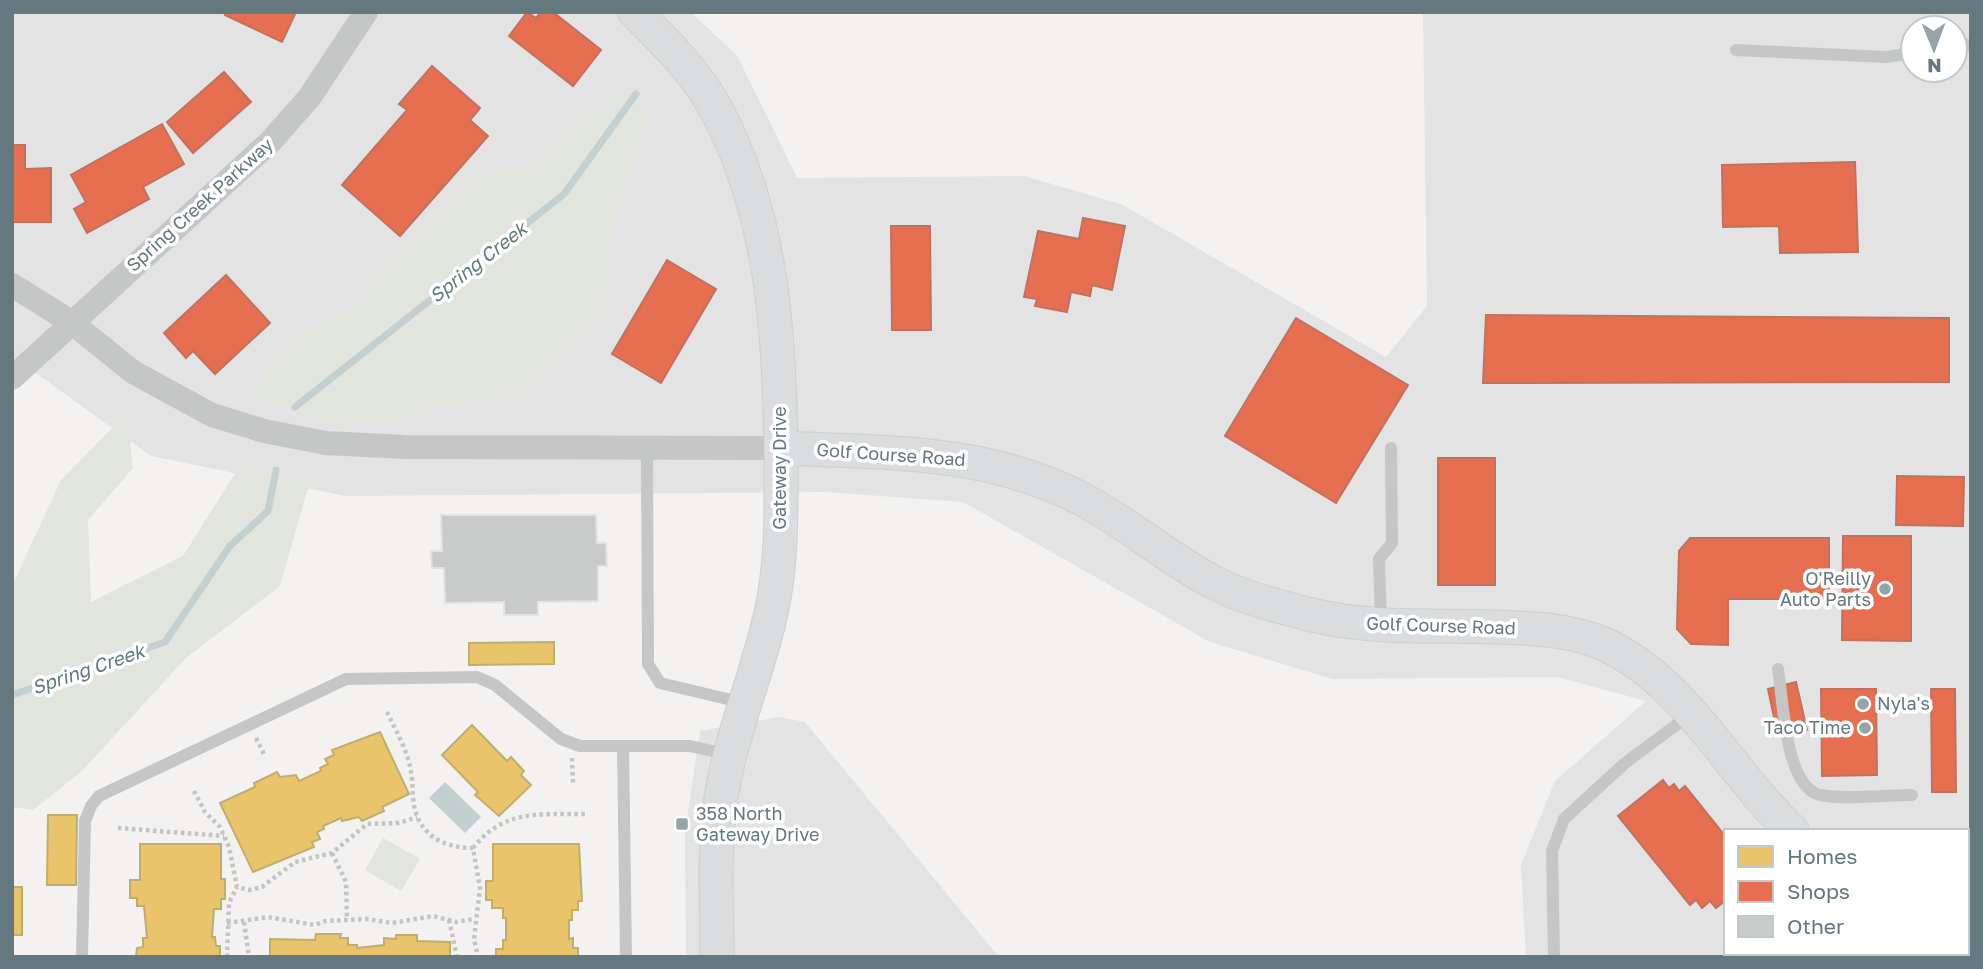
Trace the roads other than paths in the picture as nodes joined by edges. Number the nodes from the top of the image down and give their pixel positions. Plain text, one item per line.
1 (366, 12) edge
2 (635, 12) edge
3 (1736, 50) dead end
4 (1899, 55) edge
5 (12, 285) edge
6 (71, 322) junction
7 (12, 378) edge
8 (781, 448) junction
9 (1391, 448) dead end
10 (647, 450) junction
11 (1381, 624) junction
12 (1778, 669) dead end
13 (745, 703) junction
14 (1691, 713) junction
15 (623, 746) junction
16 (730, 755) junction
17 (1912, 795) dead end
18 (1790, 829) edge
19 (82, 957) edge
20 (626, 957) edge
21 (717, 957) edge
22 (1554, 957) edge

1 - 6 street, Spring Creek Parkway
2 - 8 street, Gateway Drive
3 - 4 lane
5 - 6 street, Golf Course Road
6 - 7 street, Spring Creek Parkway
6 - 10 street, Golf Course Road
8 - 10 street, Golf Course Road
8 - 11 street, Golf Course Road
8 - 13 street, Gateway Drive
9 - 11 lane
10 - 13 lane
11 - 14 street, Golf Course Road
12 - 17 lane
13 - 16 street, Gateway Drive
14 - 18 street, Golf Course Road
14 - 22 lane
15 - 16 lane
15 - 19 lane
15 - 20 lane
16 - 21 street, Gateway Drive

